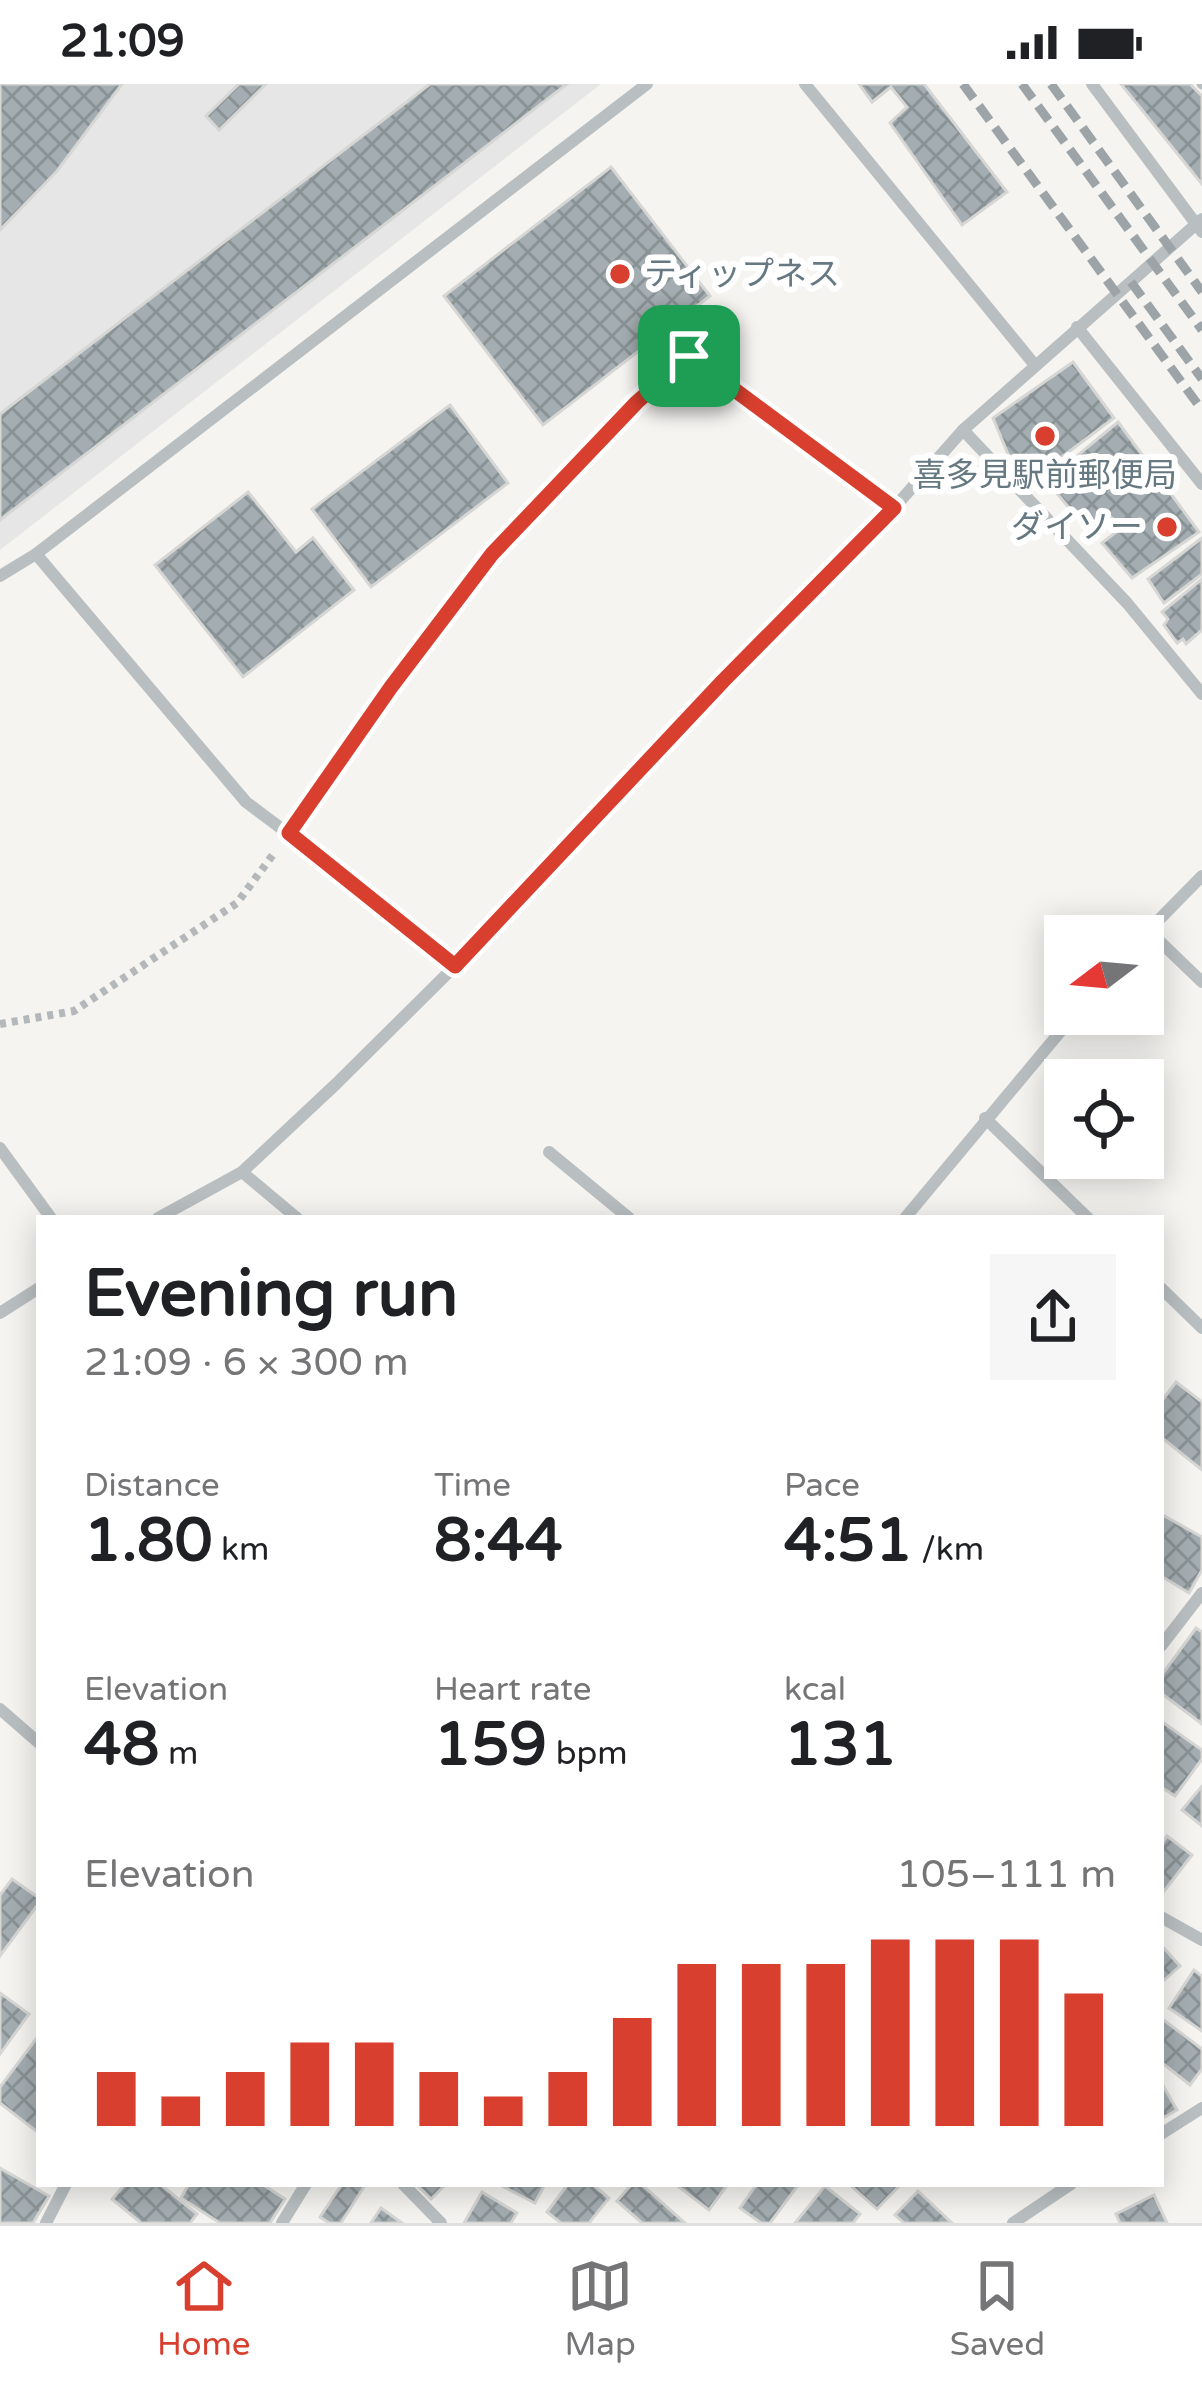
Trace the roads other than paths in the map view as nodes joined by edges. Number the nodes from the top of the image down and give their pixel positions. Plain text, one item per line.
1 (646, 84) edge
2 (805, 84) edge
3 (1092, 84) edge
4 (1200, 225) edge
5 (1077, 327) junction
6 (1034, 364) junction
7 (962, 430) junction
8 (1202, 484) edge
9 (37, 554) junction
10 (0, 576) edge
11 (1202, 694) edge
12 (1202, 876) edge
13 (1164, 915) edge
14 (1164, 949) edge
15 (455, 966) junction
16 (1202, 982) edge
17 (1058, 1035) edge
18 (985, 1118) junction
19 (0, 1148) edge
20 (549, 1152) dead end
21 (242, 1172) junction
22 (49, 1215) edge
23 (163, 1215) edge
24 (293, 1215) edge
25 (625, 1215) edge
26 (907, 1215) edge
27 (1085, 1215) edge
28 (36, 1290) edge
29 (1164, 1291) edge
30 (0, 1313) edge
31 (1202, 1328) edge
32 (1202, 1594) edge
33 (1164, 1642) edge
34 (0, 1709) edge
35 (36, 1740) edge
36 (1164, 1919) edge
37 (1202, 1940) edge
38 (1202, 2108) edge
39 (1164, 2132) edge
40 (64, 2187) edge
41 (304, 2187) edge
42 (406, 2187) edge
43 (1066, 2187) edge
44 (46, 2223) edge
45 (282, 2223) edge
46 (441, 2223) edge
47 (1013, 2223) edge

1 - 9 street
2 - 6 street
3 - 4 street
4 - 5 street
5 - 6 street
5 - 8 street
6 - 7 street
7 - 11 street
7 - 15 street
9 - 10 street
9 - 15 street
12 - 13 street
14 - 16 street
15 - 21 street
17 - 18 street
18 - 26 street
18 - 27 street
19 - 22 street
20 - 25 street
21 - 23 street
21 - 24 street
28 - 30 street
29 - 31 street
32 - 33 street
34 - 35 street
36 - 37 street
38 - 39 street
40 - 44 street
41 - 45 street
42 - 46 street
43 - 47 street

